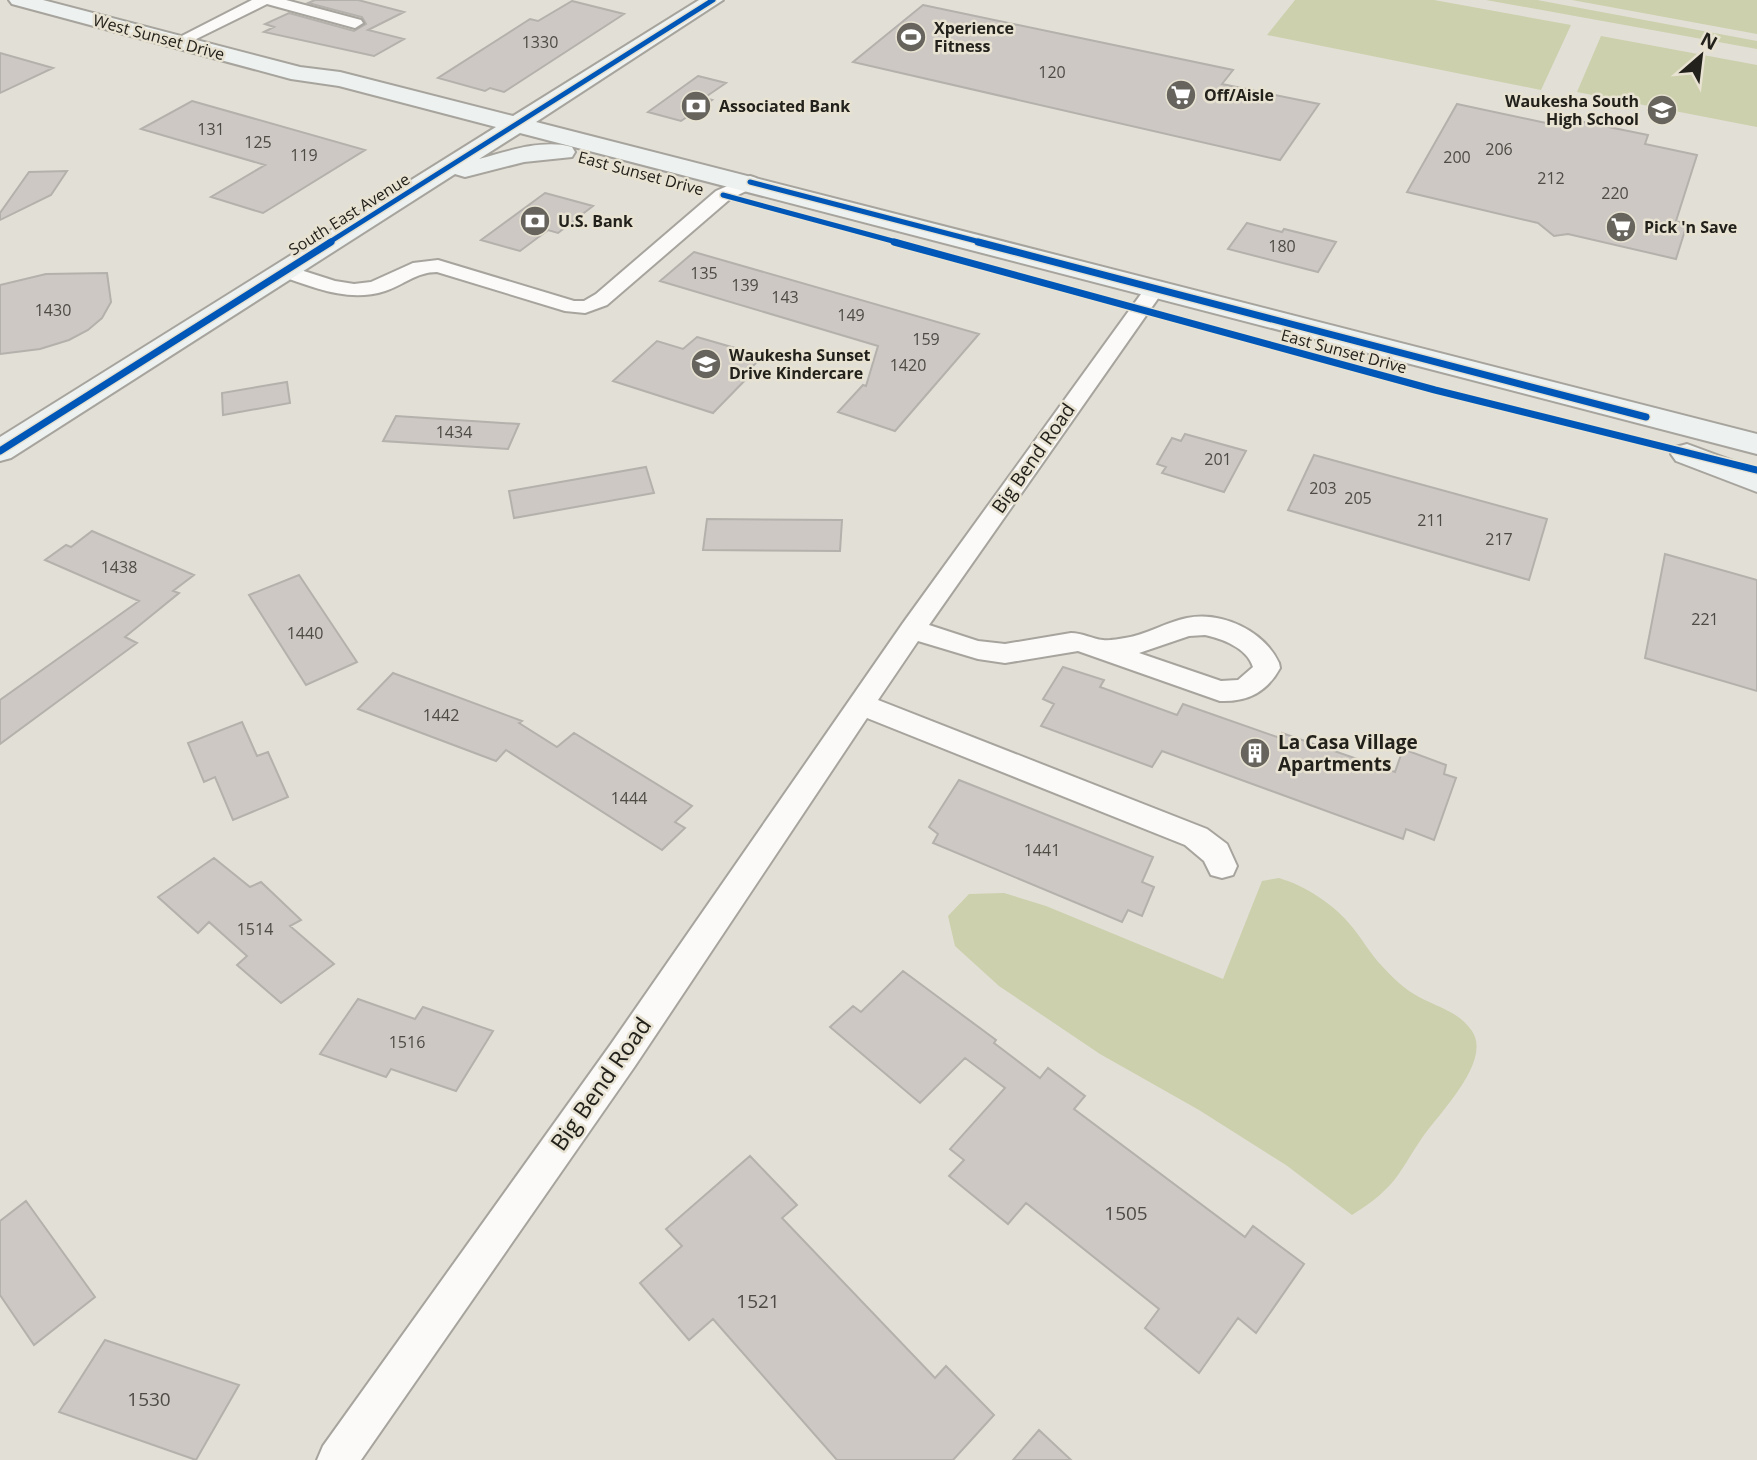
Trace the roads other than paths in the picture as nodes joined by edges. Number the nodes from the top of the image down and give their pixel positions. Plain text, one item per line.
1 (19, 0) edge
2 (267, 0) edge
3 (713, 0) edge
4 (355, 23) dead end
5 (177, 42) junction
6 (299, 74) junction
7 (393, 106) junction
8 (547, 106) junction
9 (509, 129) junction
10 (603, 144) junction
11 (564, 152) junction
12 (452, 164) junction
13 (750, 182) junction
14 (423, 183) junction
15 (723, 195) junction
16 (285, 271) junction
17 (1148, 298) junction
18 (1757, 444) edge
19 (0, 451) edge
20 (1687, 454) junction
21 (1757, 470) edge
22 (1757, 482) edge
23 (912, 629) junction
24 (1105, 649) junction
25 (860, 704) junction
26 (1222, 866) dead end
27 (337, 1460) edge

1 - 5 main road, West Sunset Drive
2 - 4 street
2 - 5 street
3 - 8 main road, South East Avenue
5 - 6 main road, West Sunset Drive
6 - 7 main road, West Sunset Drive
6 - 9 main road, West Sunset Drive
7 - 9 main road, West Sunset Drive
7 - 12 main road
8 - 9 main road, South East Avenue
8 - 10 main road
9 - 10 main road, East Sunset Drive
9 - 11 main road, East Sunset Drive
9 - 12 main road, South East Avenue
10 - 13 main road, East Sunset Drive
11 - 14 main road
11 - 15 main road, East Sunset Drive
12 - 14 main road, South East Avenue
13 - 15 street
13 - 17 main road, East Sunset Drive
14 - 16 main road, South East Avenue
15 - 16 street
15 - 17 main road, East Sunset Drive
16 - 19 main road, South East Avenue
17 - 18 main road, East Sunset Drive
17 - 20 main road, East Sunset Drive
17 - 23 street, Big Bend Road
20 - 21 main road, East Sunset Drive
20 - 22 main road
23 - 24 street
23 - 25 street, Big Bend Road
24 - 24 street
25 - 26 street
25 - 27 street, Big Bend Road

